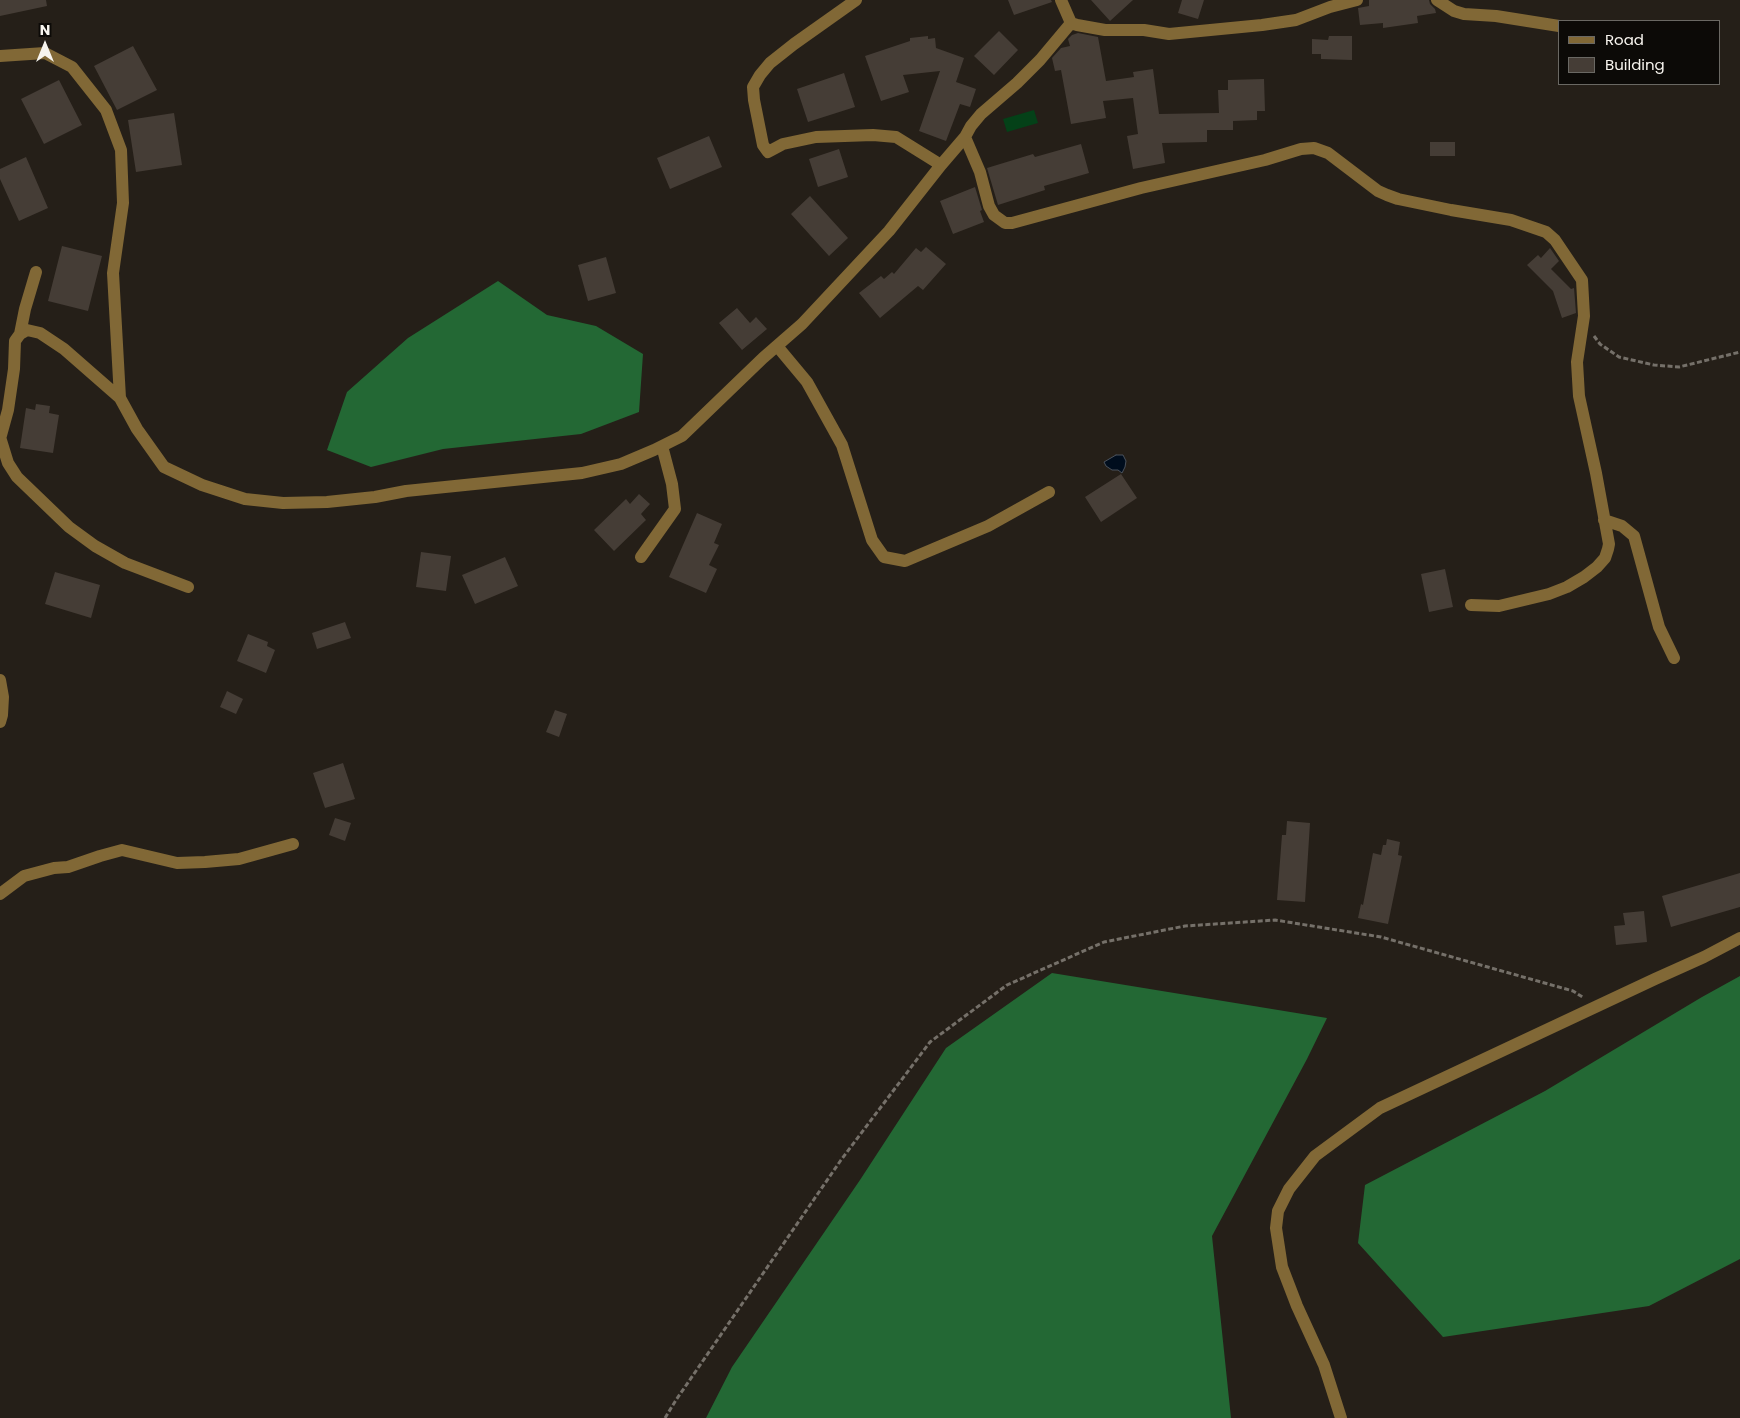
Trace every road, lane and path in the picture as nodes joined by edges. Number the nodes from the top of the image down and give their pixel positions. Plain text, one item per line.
1 (856, 0) edge
2 (1061, 0) edge
3 (1357, 0) edge
4 (1437, 0) edge
5 (1071, 22) junction
6 (1558, 26) edge
7 (0, 56) edge
8 (965, 137) junction
9 (941, 165) junction
10 (36, 272) dead end
11 (1584, 321) junction
12 (20, 334) junction
13 (777, 346) junction
14 (1740, 352) edge
15 (120, 398) junction
16 (0, 438) edge
17 (662, 446) junction
18 (1048, 492) dead end
19 (1604, 520) junction
20 (641, 557) dead end
21 (188, 587) dead end
22 (1471, 605) dead end
23 (1674, 658) dead end
24 (0, 680) edge
25 (0, 722) edge
26 (294, 844) dead end
27 (0, 894) edge
28 (1740, 938) edge
29 (1598, 1006) junction
30 (665, 1418) edge
31 (1341, 1418) edge

1 - 9 street
2 - 5 street
3 - 5 street
4 - 6 street
5 - 8 street
7 - 15 street
8 - 9 street
8 - 11 street
9 - 13 street
10 - 12 street
11 - 14 path
11 - 19 street
12 - 15 street
12 - 16 street
13 - 17 street
13 - 18 street
15 - 17 street
16 - 21 street
17 - 20 street
19 - 22 street
19 - 23 street
24 - 25 street
26 - 27 street
28 - 29 street
29 - 30 path
29 - 31 street

